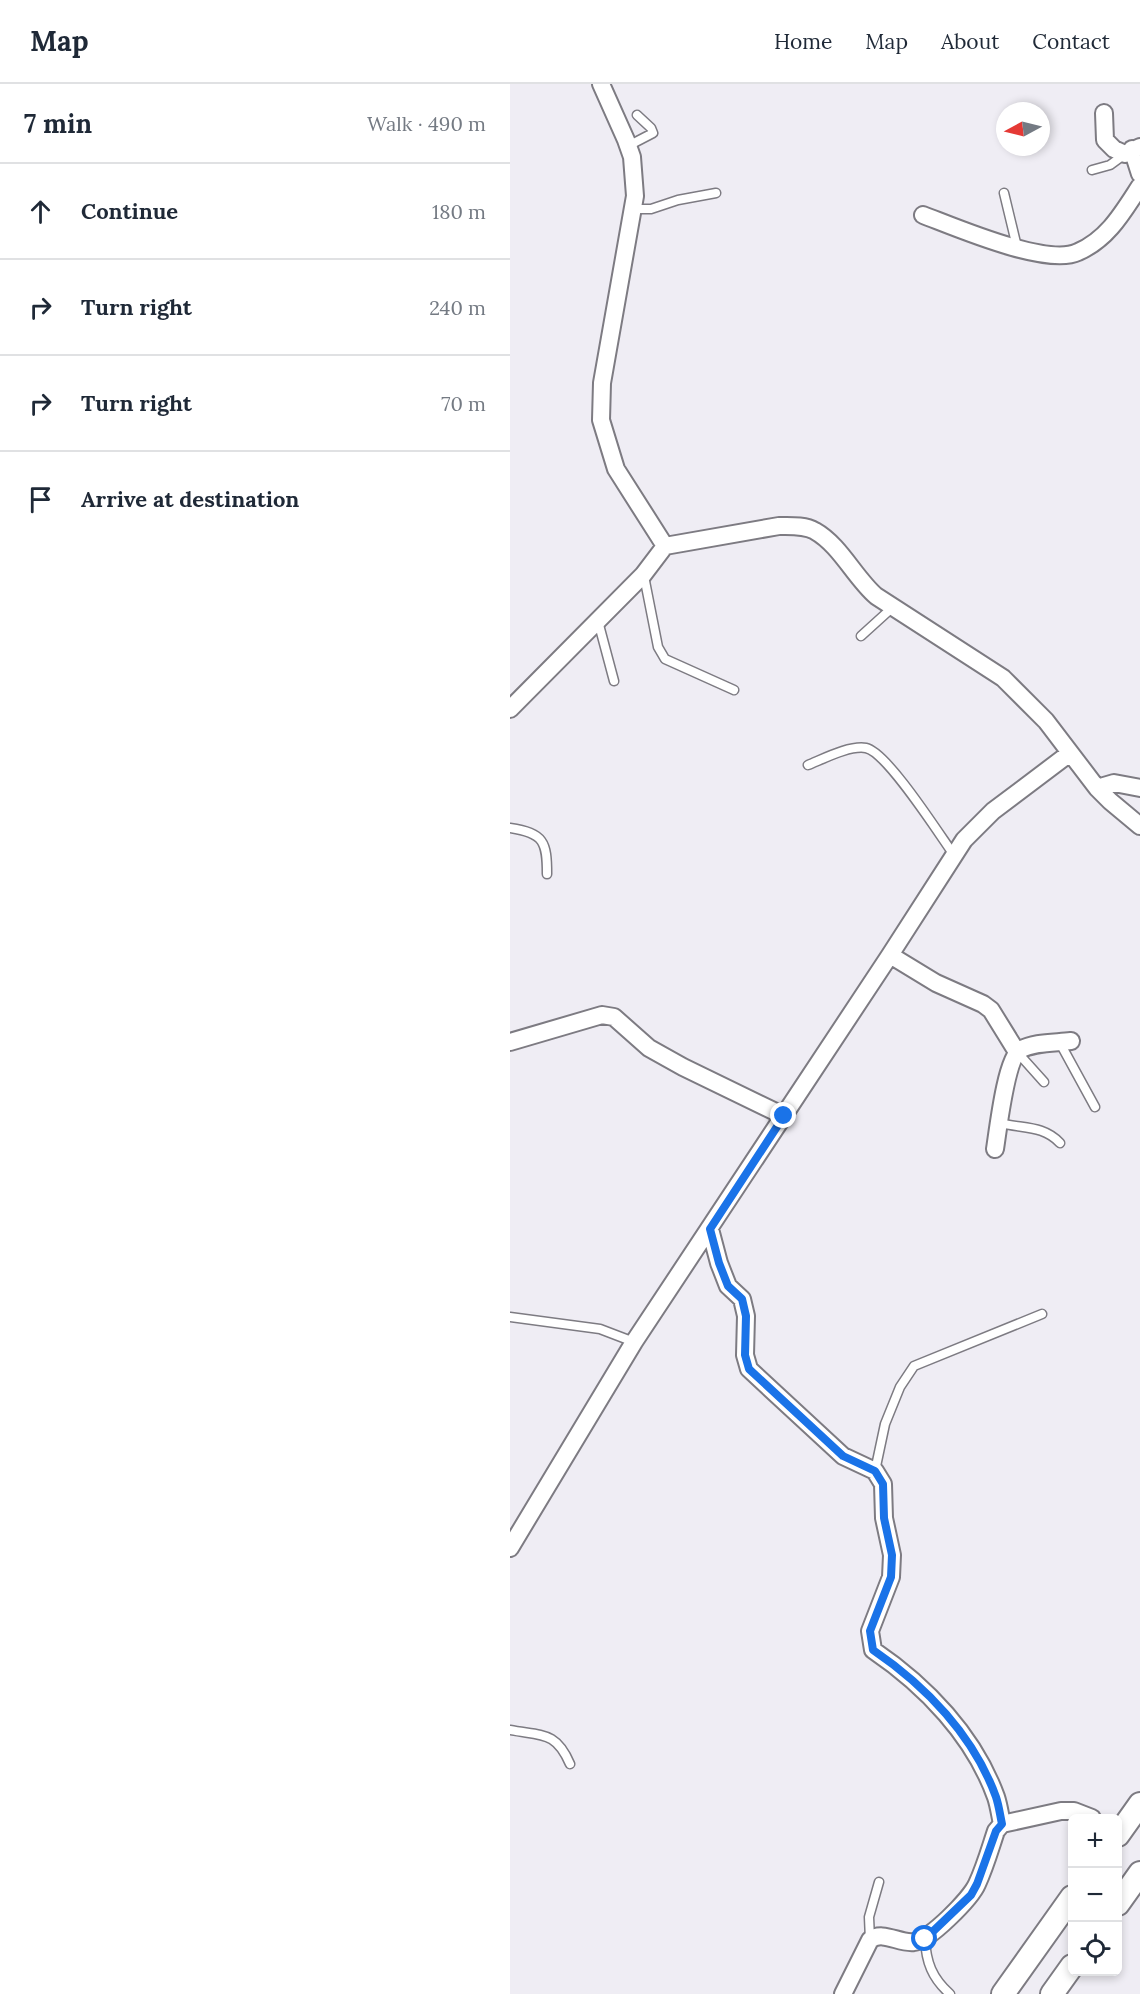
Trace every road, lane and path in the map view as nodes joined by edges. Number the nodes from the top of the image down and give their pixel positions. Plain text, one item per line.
1 (601, 84) edge
2 (1104, 113) dead end
3 (638, 115) dead end
4 (628, 146) junction
5 (1132, 150) edge
6 (1092, 170) dead end
7 (1140, 174) edge
8 (1140, 186) edge
9 (716, 193) dead end
10 (1004, 193) dead end
11 (633, 208) junction
12 (923, 215) dead end
13 (1017, 247) junction
14 (664, 546) junction
15 (643, 575) junction
16 (893, 607) junction
17 (598, 621) junction
18 (861, 636) dead end
19 (614, 681) dead end
20 (734, 690) dead end
21 (510, 709) edge
22 (1070, 753) junction
23 (808, 765) dead end
24 (1097, 788) junction
25 (1140, 788) edge
26 (1140, 826) edge
27 (510, 828) edge
28 (954, 855) junction
29 (547, 874) dead end
30 (890, 955) junction
31 (510, 1042) edge
32 (1065, 1042) joint
33 (1017, 1052) junction
34 (1044, 1082) dead end
35 (1095, 1107) dead end
36 (784, 1116) junction
37 (1000, 1123) junction
38 (1060, 1143) dead end
39 (995, 1149) dead end
40 (710, 1229) junction
41 (1042, 1314) dead end
42 (510, 1317) edge
43 (634, 1342) junction
44 (875, 1471) junction
45 (510, 1548) edge
46 (510, 1730) edge
47 (570, 1764) dead end
48 (1140, 1804) edge
49 (1082, 1814) edge
50 (1002, 1824) junction
51 (1122, 1829) edge
52 (1140, 1873) edge
53 (879, 1882) dead end
54 (1122, 1898) edge
55 (1068, 1903) edge
56 (925, 1939) junction
57 (870, 1940) junction
58 (1068, 1972) edge
59 (843, 1994) edge
60 (950, 1994) edge
61 (1002, 1994) edge
62 (1052, 1994) edge

1 - 4 street
2 - 5 street
3 - 4 lane
4 - 11 street
5 - 6 lane
5 - 7 street
8 - 13 street
9 - 11 lane
10 - 13 lane
11 - 14 street
12 - 13 street
14 - 15 street
14 - 16 street
15 - 17 street
15 - 20 lane
16 - 18 lane
16 - 22 street
17 - 19 lane
17 - 21 street
22 - 24 street
22 - 28 street
23 - 28 lane
24 - 25 street
24 - 26 street
27 - 29 lane
28 - 30 street
30 - 33 street
30 - 36 street
31 - 36 street
32 - 33 street
32 - 35 lane
33 - 34 lane
33 - 37 street
36 - 40 street
37 - 38 lane
37 - 39 street
40 - 43 street
40 - 44 street
41 - 44 lane
42 - 43 lane
43 - 45 street
44 - 50 street
46 - 47 lane
48 - 51 main road
49 - 50 street
50 - 56 street
52 - 54 main road
53 - 57 lane
55 - 61 main road
56 - 57 street
56 - 60 lane
57 - 59 street
58 - 62 main road

